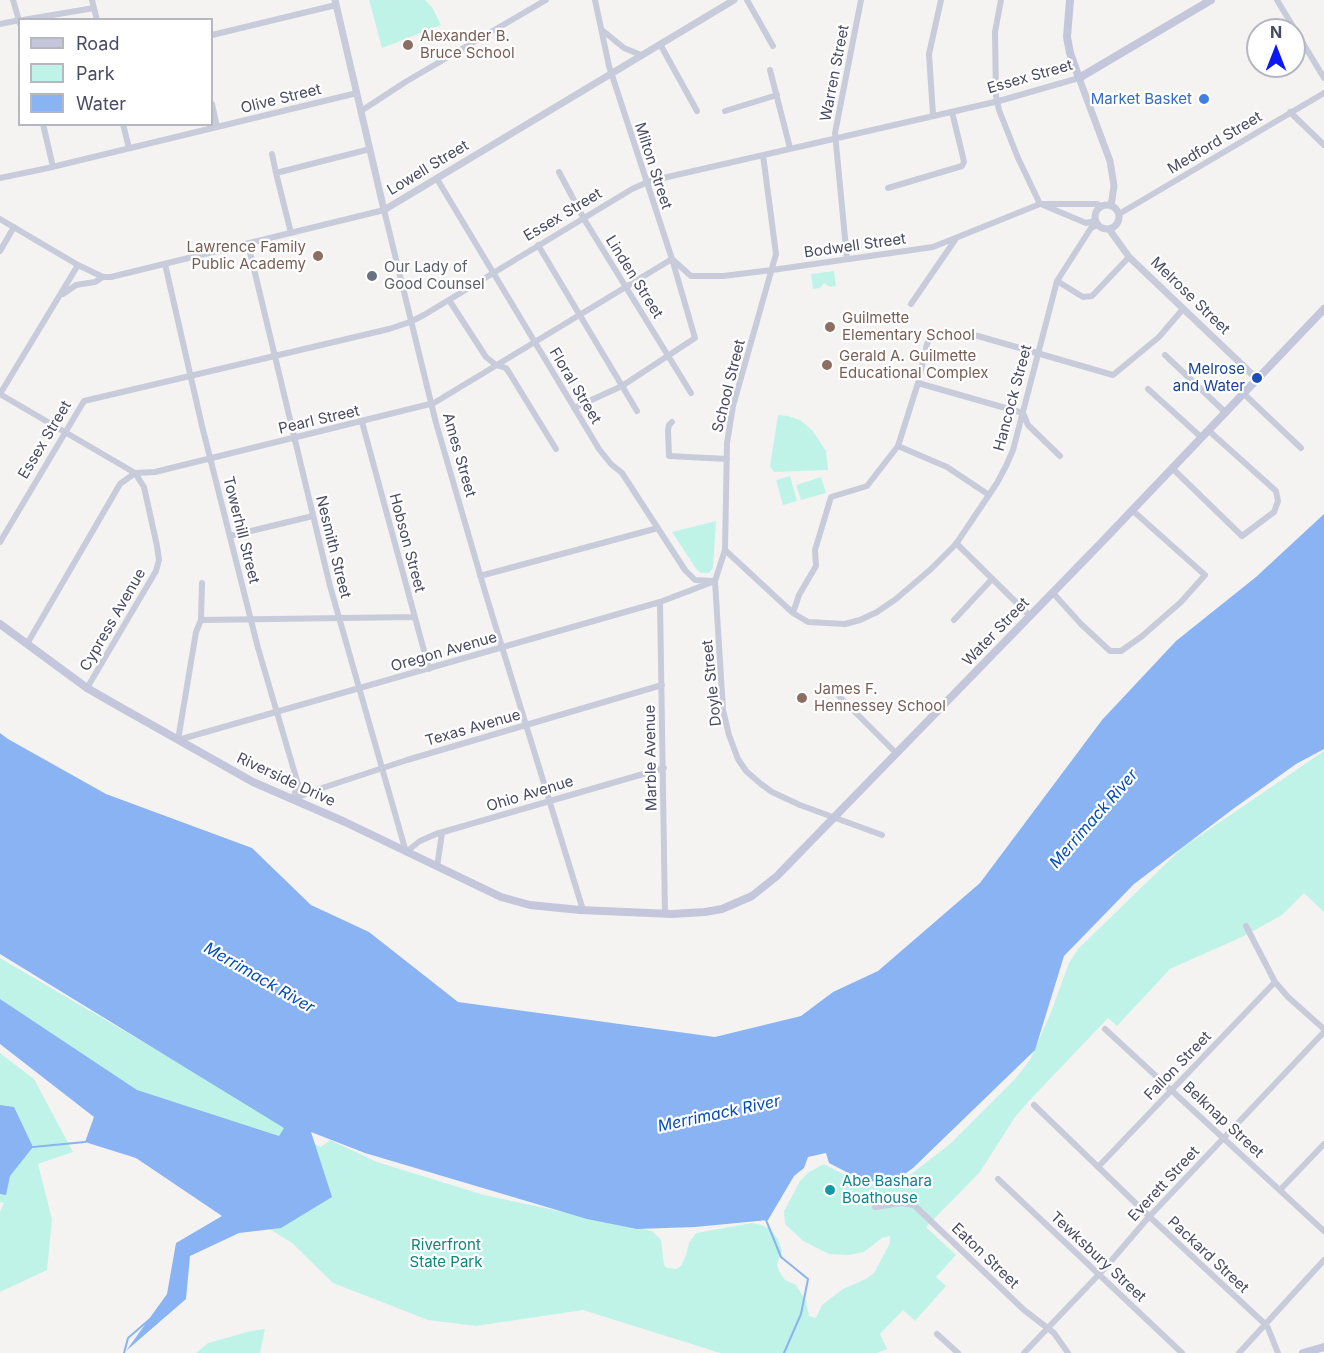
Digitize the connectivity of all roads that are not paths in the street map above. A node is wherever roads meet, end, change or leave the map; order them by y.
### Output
1 (13, 0) edge
2 (92, 0) edge
3 (546, 0) edge
4 (595, 0) edge
5 (734, 0) edge
6 (747, 0) edge
7 (861, 0) edge
8 (941, 0) edge
9 (1001, 0) edge
10 (1070, 0) edge
11 (1211, 0) edge
12 (1277, 0) edge
13 (336, 2) edge
14 (94, 8) junction
15 (19, 18) edge
16 (37, 18) edge
17 (96, 18) edge
18 (18, 21) edge
19 (0, 24) edge
20 (601, 30) junction
21 (213, 35) edge
22 (660, 44) junction
23 (773, 46) dead end
24 (641, 55) junction
25 (770, 70) dead end
26 (611, 73) junction
27 (1079, 78) junction
28 (1324, 78) edge
29 (357, 93) junction
30 (1324, 93) edge
31 (777, 95) junction
32 (997, 101) junction
33 (213, 109) edge
34 (361, 111) junction
35 (696, 111) dead end
36 (725, 111) dead end
37 (952, 112) junction
38 (1290, 112) junction
39 (933, 115) junction
40 (43, 126) edge
41 (124, 126) edge
42 (217, 127) junction
43 (836, 138) junction
44 (1324, 145) edge
45 (129, 148) junction
46 (789, 148) junction
47 (370, 149) junction
48 (272, 154) dead end
49 (763, 155) junction
50 (53, 167) junction
51 (559, 172) dead end
52 (276, 173) junction
53 (0, 178) edge
54 (437, 179) junction
55 (646, 183) junction
56 (888, 188) dead end
57 (1040, 204) junction
58 (1102, 206) junction
59 (1112, 206) junction
60 (384, 210) junction
61 (1119, 214) junction
62 (0, 219) edge
63 (584, 219) junction
64 (1096, 223) junction
65 (14, 227) junction
66 (1109, 230) junction
67 (291, 233) junction
68 (955, 239) junction
69 (248, 244) junction
70 (538, 245) junction
71 (0, 251) edge
72 (1129, 256) junction
73 (672, 259) junction
74 (847, 259) junction
75 (165, 264) junction
76 (78, 265) junction
77 (772, 270) junction
78 (493, 272) junction
79 (103, 277) junction
80 (1057, 280) junction
81 (626, 287) junction
82 (448, 300) junction
83 (57, 301) junction
84 (911, 303) dead end
85 (1183, 309) junction
86 (1324, 309) edge
87 (580, 315) junction
88 (410, 322) junction
89 (535, 342) junction
90 (1038, 354) junction
91 (1165, 354) dead end
92 (276, 356) junction
93 (669, 356) junction
94 (496, 365) junction
95 (191, 374) junction
96 (1257, 379) junction
97 (918, 383) junction
98 (622, 386) junction
99 (1148, 389) dead end
100 (691, 393) dead end
101 (1243, 393) junction
102 (0, 394) edge
103 (431, 404) junction
104 (574, 408) junction
105 (637, 411) dead end
106 (1225, 412) junction
107 (1023, 413) junction
108 (362, 422) junction
109 (672, 422) dead end
110 (1208, 430) junction
111 (65, 431) junction
112 (1201, 437) junction
113 (295, 438) junction
114 (898, 446) junction
115 (1301, 448) dead end
116 (556, 449) dead end
117 (1060, 456) dead end
118 (211, 458) junction
119 (727, 459) junction
120 (1172, 468) junction
121 (135, 473) junction
122 (989, 495) junction
123 (1132, 510) junction
124 (313, 516) junction
125 (658, 528) junction
126 (230, 536) junction
127 (0, 542) edge
128 (956, 543) junction
129 (725, 550) junction
130 (480, 576) junction
131 (992, 579) junction
132 (715, 581) junction
133 (202, 583) dead end
134 (1053, 593) junction
135 (660, 602) junction
136 (793, 613) junction
137 (1030, 616) junction
138 (414, 617) junction
139 (250, 618) junction
140 (339, 618) junction
141 (201, 620) junction
142 (954, 620) dead end
143 (0, 624) edge
144 (27, 644) junction
145 (502, 648) junction
146 (429, 669) junction
147 (662, 685) junction
148 (87, 687) junction
149 (358, 690) junction
150 (839, 696) dead end
151 (278, 713) junction
152 (526, 725) junction
153 (178, 740) junction
154 (896, 753) junction
155 (381, 768) junction
156 (664, 768) junction
157 (293, 799) junction
158 (548, 802) junction
159 (834, 818) junction
160 (442, 833) junction
161 (882, 835) dead end
162 (406, 852) junction
163 (437, 867) junction
164 (583, 910) junction
165 (665, 914) junction
166 (1246, 926) dead end
167 (1275, 982) junction
168 (1105, 1029) dead end
169 (1324, 1031) edge
170 (1173, 1089) junction
171 (1034, 1105) dead end
172 (1224, 1137) junction
173 (1324, 1144) edge
174 (1098, 1167) junction
175 (998, 1179) dead end
176 (1280, 1190) junction
177 (875, 1208) dead end
178 (1149, 1216) junction
179 (1324, 1231) edge
180 (1324, 1260) edge
181 (1099, 1274) junction
182 (1265, 1324) junction
183 (1048, 1328) junction
184 (937, 1334) dead end
185 (1324, 1347) edge
186 (958, 1353) edge
187 (1024, 1353) edge
188 (1068, 1353) edge
189 (1182, 1353) edge
190 (1239, 1353) edge
191 (1278, 1353) edge
192 (1304, 1353) edge

1 - 15 street
2 - 14 street
3 - 34 street
4 - 20 street, Milton Street
5 - 22 street, Lowell Street
6 - 23 street
7 - 43 street, Warren Street
8 - 39 street
9 - 32 street
10 - 27 main road
11 - 27 main road, Essex Street
12 - 28 street
13 - 21 street
13 - 29 street, Ames Street
14 - 16 street
14 - 17 street
18 - 19 street
20 - 24 street
20 - 26 street, Milton Street
22 - 24 street, Lowell Street
22 - 35 street
24 - 26 street, Lowell Street
25 - 31 street
26 - 54 street, Lowell Street
26 - 55 street, Milton Street
27 - 32 street, Essex Street
27 - 59 street
29 - 34 street, Ames Street
29 - 42 street, Olive Street
30 - 38 street, Medford Street
31 - 36 street
31 - 46 street
32 - 37 street, Essex Street
32 - 57 street
33 - 42 street
34 - 47 street, Ames Street
37 - 39 street, Essex Street
37 - 56 street
38 - 44 street
38 - 61 street, Medford Street
39 - 43 street, Essex Street
40 - 50 street
41 - 45 street
42 - 45 street, Olive Street
43 - 46 street, Essex Street
43 - 74 street, Warren Street
45 - 50 street, Olive Street
46 - 49 street, Essex Street
47 - 52 street
47 - 60 street, Ames Street
48 - 52 street
49 - 55 street, Essex Street
49 - 77 street, School Street
50 - 53 street, Olive Street
51 - 63 street, Linden Street
52 - 67 street
54 - 60 street, Lowell Street
54 - 78 street, Floral Street
55 - 63 street, Essex Street
55 - 73 street, Milton Street
57 - 58 street, Bodwell Street
57 - 64 street
57 - 68 street, Bodwell Street
58 - 59 street
58 - 64 street
59 - 61 street
60 - 67 street, Lowell Street
60 - 88 street, Ames Street
61 - 66 street
62 - 65 street
63 - 70 street, Essex Street
63 - 81 street, Linden Street
64 - 66 street
64 - 80 street, Hancock Street
65 - 71 street
65 - 76 street
66 - 72 street, Melrose Street
67 - 69 street, Lowell Street
68 - 74 street, Bodwell Street
68 - 84 street
69 - 75 street, Lowell Street
69 - 92 street, Nesmith Street
70 - 78 street, Essex Street
70 - 87 street
72 - 80 street
72 - 85 street, Melrose Street
73 - 77 street, Bodwell Street
73 - 81 street, Pearl Street
73 - 93 street, Milton Street
74 - 77 street, Bodwell Street
75 - 79 street, Lowell Street
75 - 95 street, Towerhill Street
76 - 79 street
76 - 83 street, Lowell Street
77 - 119 street, School Street
78 - 82 street, Essex Street
78 - 89 street, Floral Street
79 - 83 street, Lowell Street
80 - 90 street, Hancock Street
81 - 87 street, Pearl Street
81 - 93 street, Linden Street
82 - 88 street, Essex Street
82 - 94 street
83 - 102 street, Lowell Street
85 - 90 street
85 - 96 street, Melrose Street
86 - 96 main road, Water Street
87 - 89 street, Pearl Street
87 - 98 street
88 - 92 street, Essex Street
88 - 103 street, Ames Street
89 - 94 street, Pearl Street
89 - 104 street, Floral Street
90 - 97 street
90 - 107 street, Hancock Street
91 - 106 street
92 - 95 street, Essex Street
92 - 113 street, Nesmith Street
93 - 98 street
93 - 100 street, Linden Street
94 - 103 street, Pearl Street
94 - 116 street
95 - 111 street, Essex Street
95 - 118 street, Towerhill Street
96 - 101 main road, Water Street
97 - 107 street
97 - 114 street
98 - 104 street
98 - 105 street
99 - 112 street
101 - 106 main road, Water Street
101 - 115 street
102 - 111 street
103 - 108 street, Pearl Street
103 - 130 street, Ames Street
104 - 125 street, Floral Street
106 - 110 main road, Water Street
107 - 117 street
107 - 122 street, Hancock Street
108 - 113 street, Pearl Street
108 - 138 street, Hobson Street
109 - 119 street
110 - 112 main road, Water Street
110 - 120 street
111 - 121 street
111 - 127 street, Essex Street
112 - 120 main road, Water Street
113 - 118 street, Pearl Street
113 - 124 street, Nesmith Street
114 - 122 street
114 - 136 street
118 - 121 street, Pearl Street
118 - 126 street, Towerhill Street
119 - 129 street, School Street
120 - 123 main road, Water Street
121 - 144 street
121 - 148 street, Cypress Avenue
122 - 128 street, Hancock Street
123 - 134 main road, Water Street
123 - 134 street
124 - 126 street
124 - 140 street, Nesmith Street
125 - 130 street
125 - 132 street, Floral Street
126 - 139 street, Towerhill Street
128 - 131 street
128 - 136 street, Hancock Street
129 - 132 street, School Street
129 - 136 street, Hancock Street
130 - 145 street, Ames Street
131 - 137 street
131 - 142 street
132 - 135 street, Oregon Avenue
132 - 159 street, Doyle Street
133 - 141 street
134 - 137 main road, Water Street
135 - 145 street, Oregon Avenue
135 - 147 street, Marble Avenue
137 - 154 main road, Water Street
138 - 140 street
138 - 146 street, Hobson Street
139 - 140 street
139 - 141 street
139 - 151 street, Towerhill Street
140 - 149 street, Nesmith Street
141 - 153 street
143 - 144 main road, Riverside Drive
144 - 148 main road, Riverside Drive
145 - 146 street, Oregon Avenue
145 - 152 street, Ames Street
146 - 149 street, Oregon Avenue
147 - 152 street, Texas Avenue
147 - 156 street, Marble Avenue
148 - 153 main road, Riverside Drive
149 - 151 street, Oregon Avenue
149 - 155 street, Nesmith Street
150 - 154 street
151 - 153 street, Oregon Avenue
151 - 157 street, Towerhill Street
152 - 155 street, Texas Avenue
152 - 158 street, Ames Street
153 - 157 main road, Riverside Drive
154 - 159 main road, Water Street
155 - 157 street, Texas Avenue
155 - 162 street, Nesmith Street
156 - 158 street, Ohio Avenue
156 - 165 street, Marble Avenue
157 - 162 main road, Riverside Drive
158 - 160 street, Ohio Avenue
158 - 164 street, Ames Street
159 - 161 street, Doyle Street
159 - 165 main road, Water Street
160 - 162 street, Ohio Avenue
160 - 163 street
162 - 163 main road, Riverside Drive
163 - 164 main road, Riverside Drive
164 - 165 main road, Water Street
166 - 167 street
167 - 169 street
167 - 170 street, Fallon Street
168 - 170 street, Belknap Street
169 - 172 street, Everett Street
170 - 172 street, Belknap Street
170 - 174 street, Fallon Street
171 - 174 street, Packard Street
172 - 176 street, Belknap Street
172 - 178 street, Everett Street
173 - 176 street
174 - 178 street, Packard Street
175 - 181 street, Tewksbury Street
176 - 179 street, Belknap Street
177 - 183 street, Eaton Street
178 - 181 street, Everett Street
178 - 182 street, Packard Street
180 - 182 street
181 - 183 street, Everett Street
181 - 189 street, Tewksbury Street
182 - 190 street
182 - 191 street, Packard Street
183 - 187 street, Everett Street
183 - 188 street, Eaton Street
184 - 186 street
185 - 192 main road

